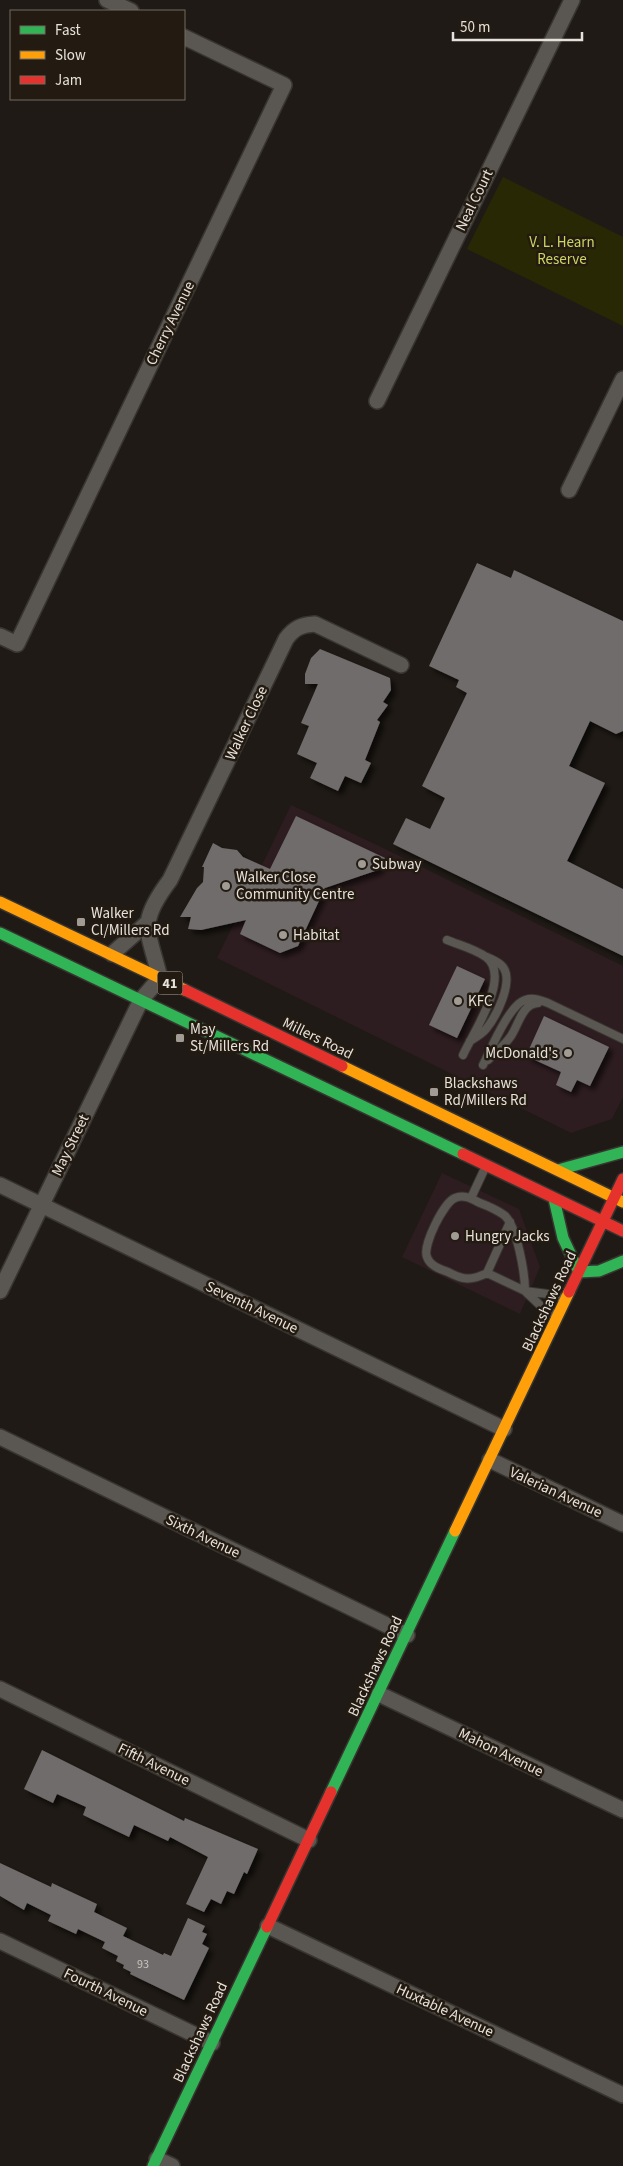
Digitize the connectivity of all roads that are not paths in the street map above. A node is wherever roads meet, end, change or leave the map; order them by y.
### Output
1 (107, 0) edge
2 (572, 0) edge
3 (129, 10) edge
4 (185, 37) edge
5 (623, 379) edge
6 (377, 401) dead end
7 (569, 490) dead end
8 (0, 636) edge
9 (401, 665) dead end
10 (0, 902) edge
11 (147, 923) junction
12 (0, 933) edge
13 (447, 940) dead end
14 (112, 954) junction
15 (487, 957) junction
16 (143, 969) junction
17 (160, 978) junction
18 (141, 1000) junction
19 (548, 1003) junction
20 (623, 1039) edge
21 (470, 1041) junction
22 (463, 1055) dead end
23 (623, 1152) edge
24 (485, 1166) junction
25 (558, 1170) junction
26 (623, 1180) edge
27 (0, 1185) edge
28 (471, 1198) junction
29 (554, 1199) junction
30 (618, 1200) edge
31 (41, 1205) junction
32 (510, 1222) junction
33 (603, 1222) junction
34 (623, 1231) edge
35 (623, 1261) edge
36 (579, 1272) junction
37 (487, 1273) junction
38 (0, 1291) edge
39 (525, 1291) junction
40 (565, 1300) junction
41 (558, 1316) junction
42 (504, 1429) junction
43 (0, 1437) edge
44 (490, 1460) junction
45 (623, 1524) edge
46 (407, 1634) junction
47 (0, 1689) edge
48 (379, 1694) junction
49 (623, 1810) edge
50 (309, 1840) junction
51 (268, 1926) junction
52 (0, 1941) edge
53 (212, 2043) junction
54 (623, 2095) edge
55 (155, 2162) edge
56 (172, 2166) edge

1 - 3 street
2 - 6 street, Neal Court
4 - 8 street, Cherry Avenue
5 - 7 street
9 - 11 street, Walker Close
10 - 14 main road, Millers Road / 41
11 - 14 street, Walker Close
11 - 17 street
12 - 18 main road, 41
13 - 15 lane
14 - 16 main road, Millers Road / 41
15 - 21 lane
15 - 21 lane
16 - 17 main road, Millers Road / 41
16 - 18 street, May Street
17 - 18 street, May Street
17 - 25 main road, Millers Road / 41
18 - 24 main road, 41
18 - 31 street, May Street
19 - 19 lane
19 - 20 lane
21 - 22 lane
23 - 25 main road
24 - 28 lane
24 - 29 main road, 41
25 - 30 main road, Millers Road / 41
26 - 30 main road, Blackshaws Road
27 - 31 street, Seventh Avenue
28 - 32 lane
28 - 37 lane
29 - 33 main road, 41
29 - 36 main road
30 - 33 main road, Blackshaws Road
31 - 38 street, May Street
31 - 42 street, Seventh Avenue
32 - 37 lane
32 - 39 lane
33 - 34 main road, 41
33 - 36 main road, Blackshaws Road
35 - 36 main road
36 - 40 main road, Blackshaws Road
37 - 39 lane
39 - 40 lane
39 - 41 lane
40 - 41 main road, Blackshaws Road
41 - 42 main road, Blackshaws Road
42 - 44 main road, Blackshaws Road
43 - 46 street, Sixth Avenue
44 - 45 street, Valerian Avenue
44 - 46 main road, Blackshaws Road
46 - 48 main road, Blackshaws Road
47 - 50 street, Fifth Avenue
48 - 49 street, Mahon Avenue
48 - 50 main road, Blackshaws Road
50 - 51 main road, Blackshaws Road
51 - 53 main road, Blackshaws Road
51 - 54 street, Huxtable Avenue
52 - 53 street, Fourth Avenue
53 - 55 main road, Blackshaws Road
55 - 56 street

